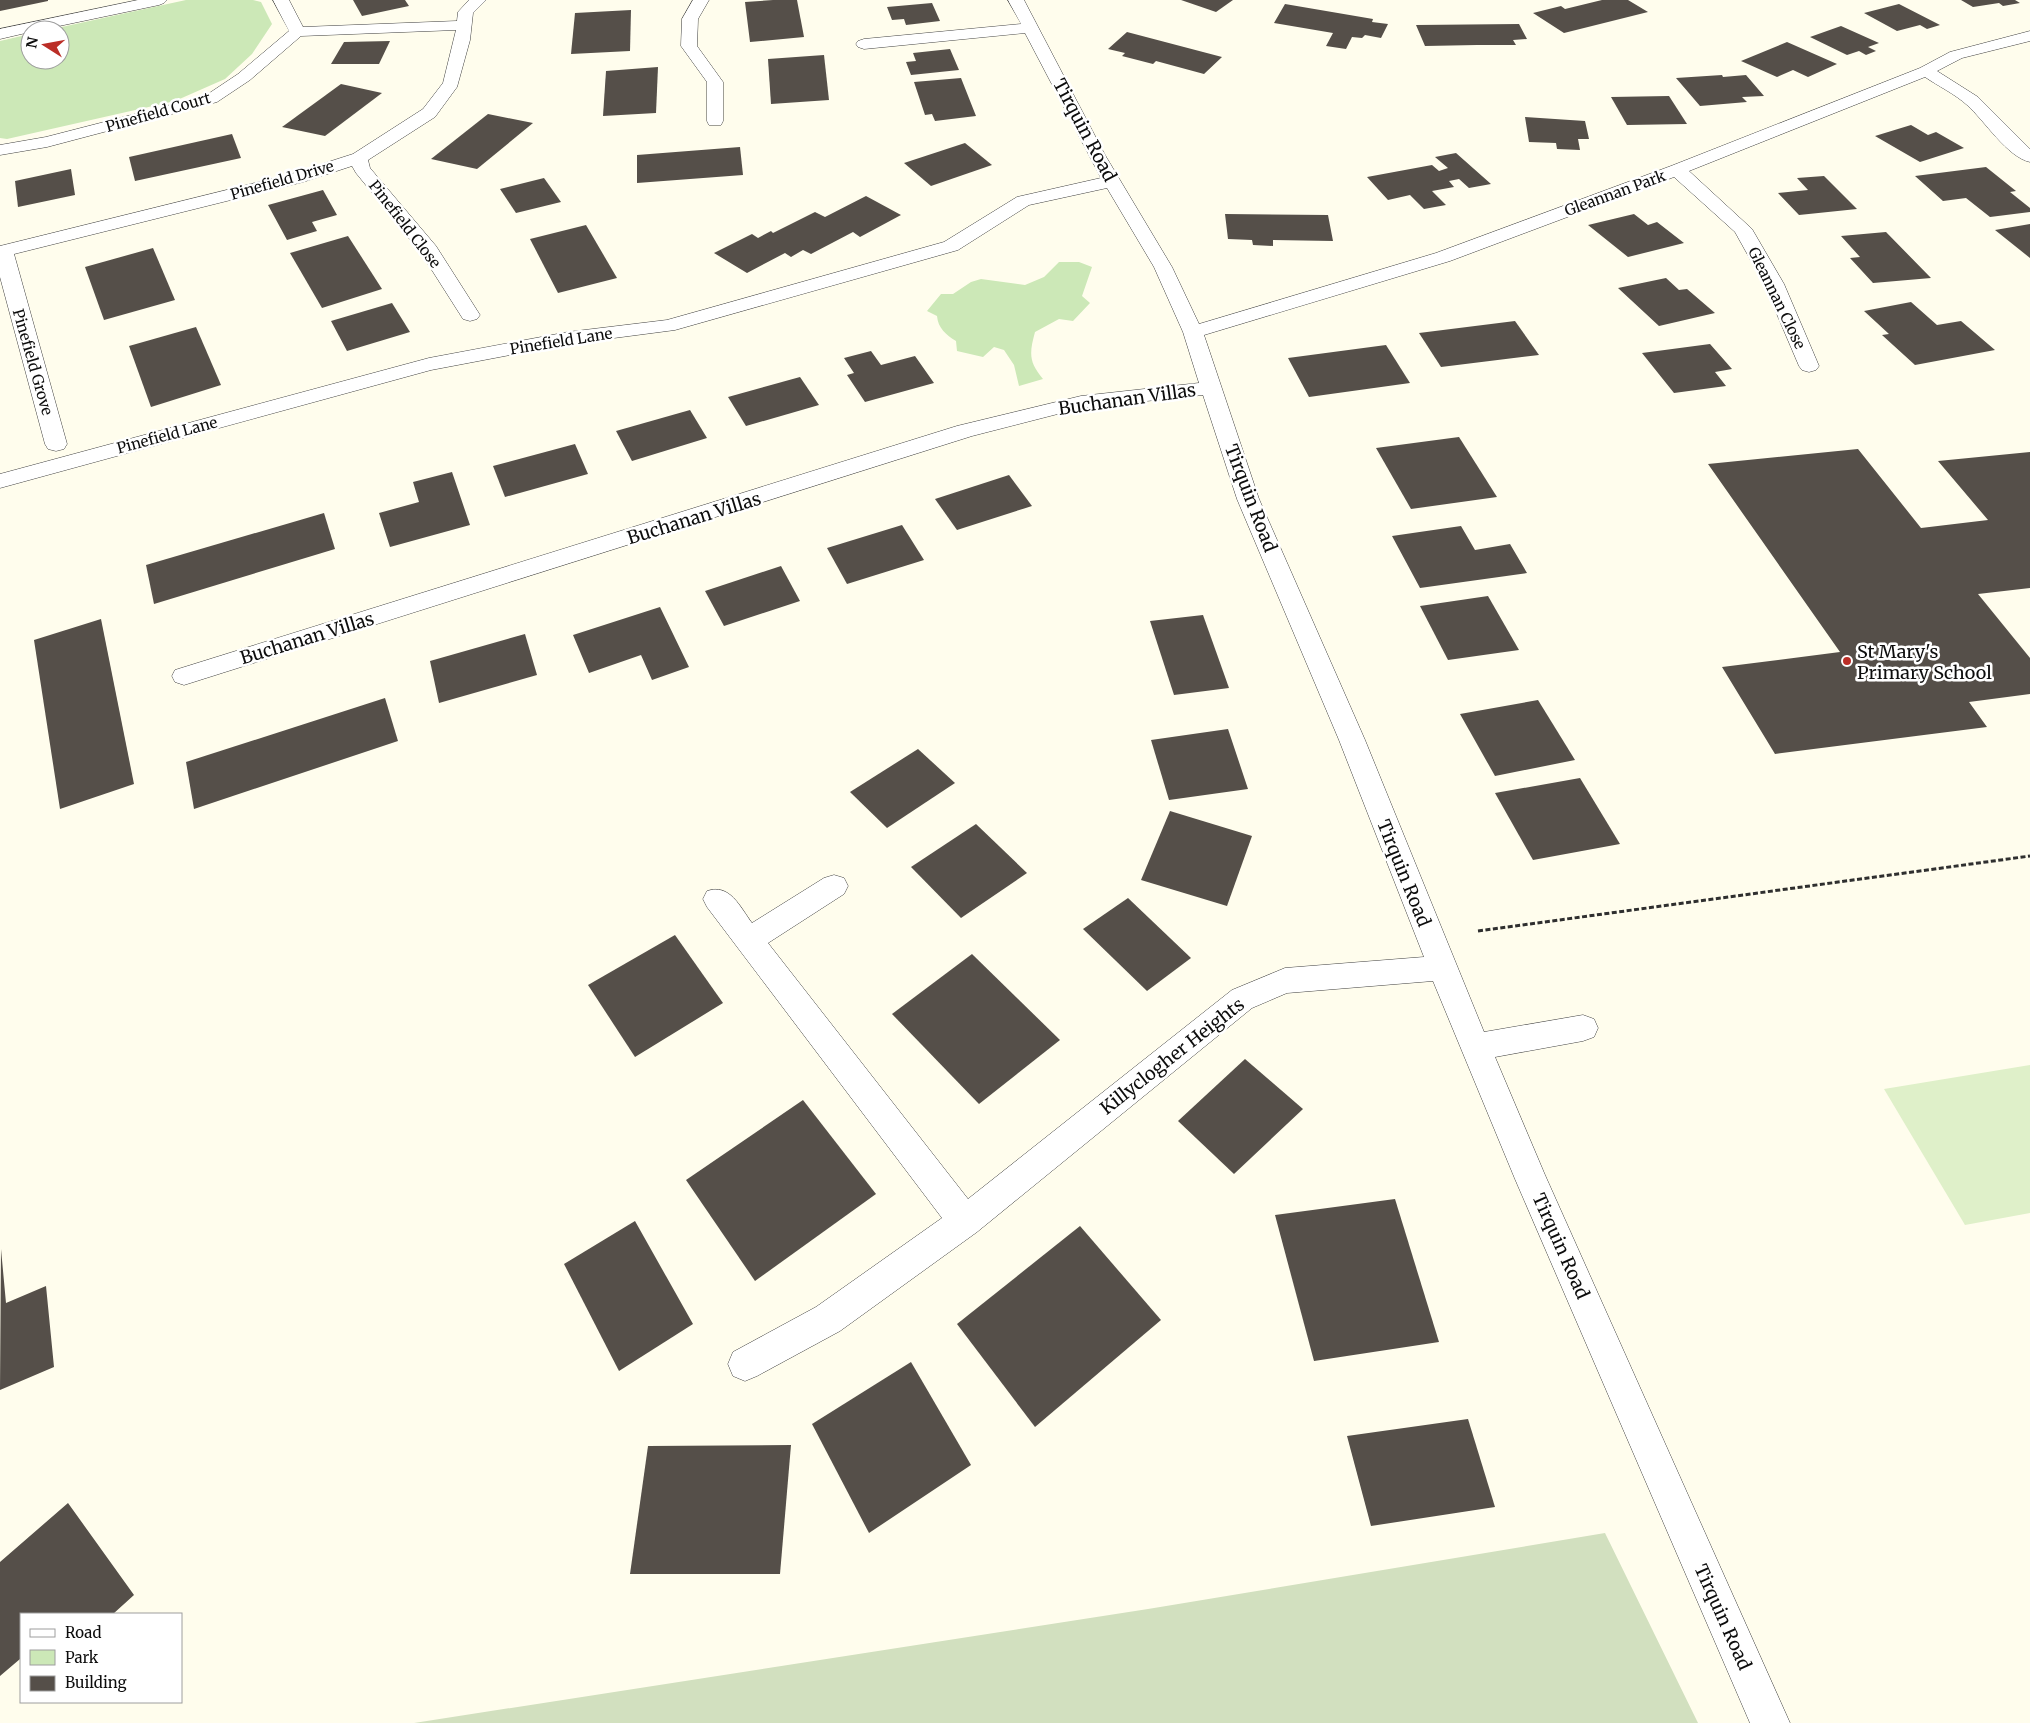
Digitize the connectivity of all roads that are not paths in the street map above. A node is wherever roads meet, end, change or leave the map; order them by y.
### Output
1 (159, 0) edge
2 (281, 0) edge
3 (478, 0) edge
4 (700, 0) edge
5 (1016, 0) edge
6 (464, 25) junction
7 (1031, 28) junction
8 (297, 32) junction
9 (0, 34) edge
10 (2030, 36) edge
11 (864, 44) dead end
12 (1926, 71) junction
13 (715, 121) dead end
14 (0, 150) edge
15 (2030, 157) edge
16 (359, 158) junction
17 (1677, 170) junction
18 (1112, 181) junction
19 (2, 251) edge
20 (470, 315) dead end
21 (1192, 332) junction
22 (1809, 366) dead end
23 (1210, 388) junction
24 (56, 444) dead end
25 (0, 481) edge
26 (184, 676) dead end
27 (834, 886) dead end
28 (717, 898) dead end
29 (750, 940) junction
30 (1443, 968) junction
31 (1583, 1028) dead end
32 (1476, 1047) junction
33 (964, 1221) junction
34 (744, 1364) dead end
35 (1770, 1723) edge

1 - 9 street
2 - 8 street
3 - 6 street, Pinefield Drive
4 - 13 street
5 - 7 street, Tirquin Road
6 - 8 street
6 - 16 street, Pinefield Drive
7 - 11 street
7 - 18 street, Tirquin Road
8 - 14 street, Pinefield Court
10 - 12 street, Gleannan Park
12 - 15 street
12 - 17 street, Gleannan Park
16 - 19 street, Pinefield Drive
16 - 20 street, Pinefield Close
17 - 21 street, Gleannan Park
17 - 22 street, Gleannan Close
18 - 21 street, Tirquin Road
18 - 25 street, Pinefield Lane
19 - 24 street, Pinefield Grove
21 - 23 street, Tirquin Road
23 - 26 street, Buchanan Villas
23 - 30 street, Tirquin Road
27 - 29 street
28 - 29 street
29 - 33 street
30 - 32 street, Tirquin Road
30 - 33 street, Killyclogher Heights
31 - 32 street
32 - 35 street, Tirquin Road
33 - 34 street, Killyclogher Heights

